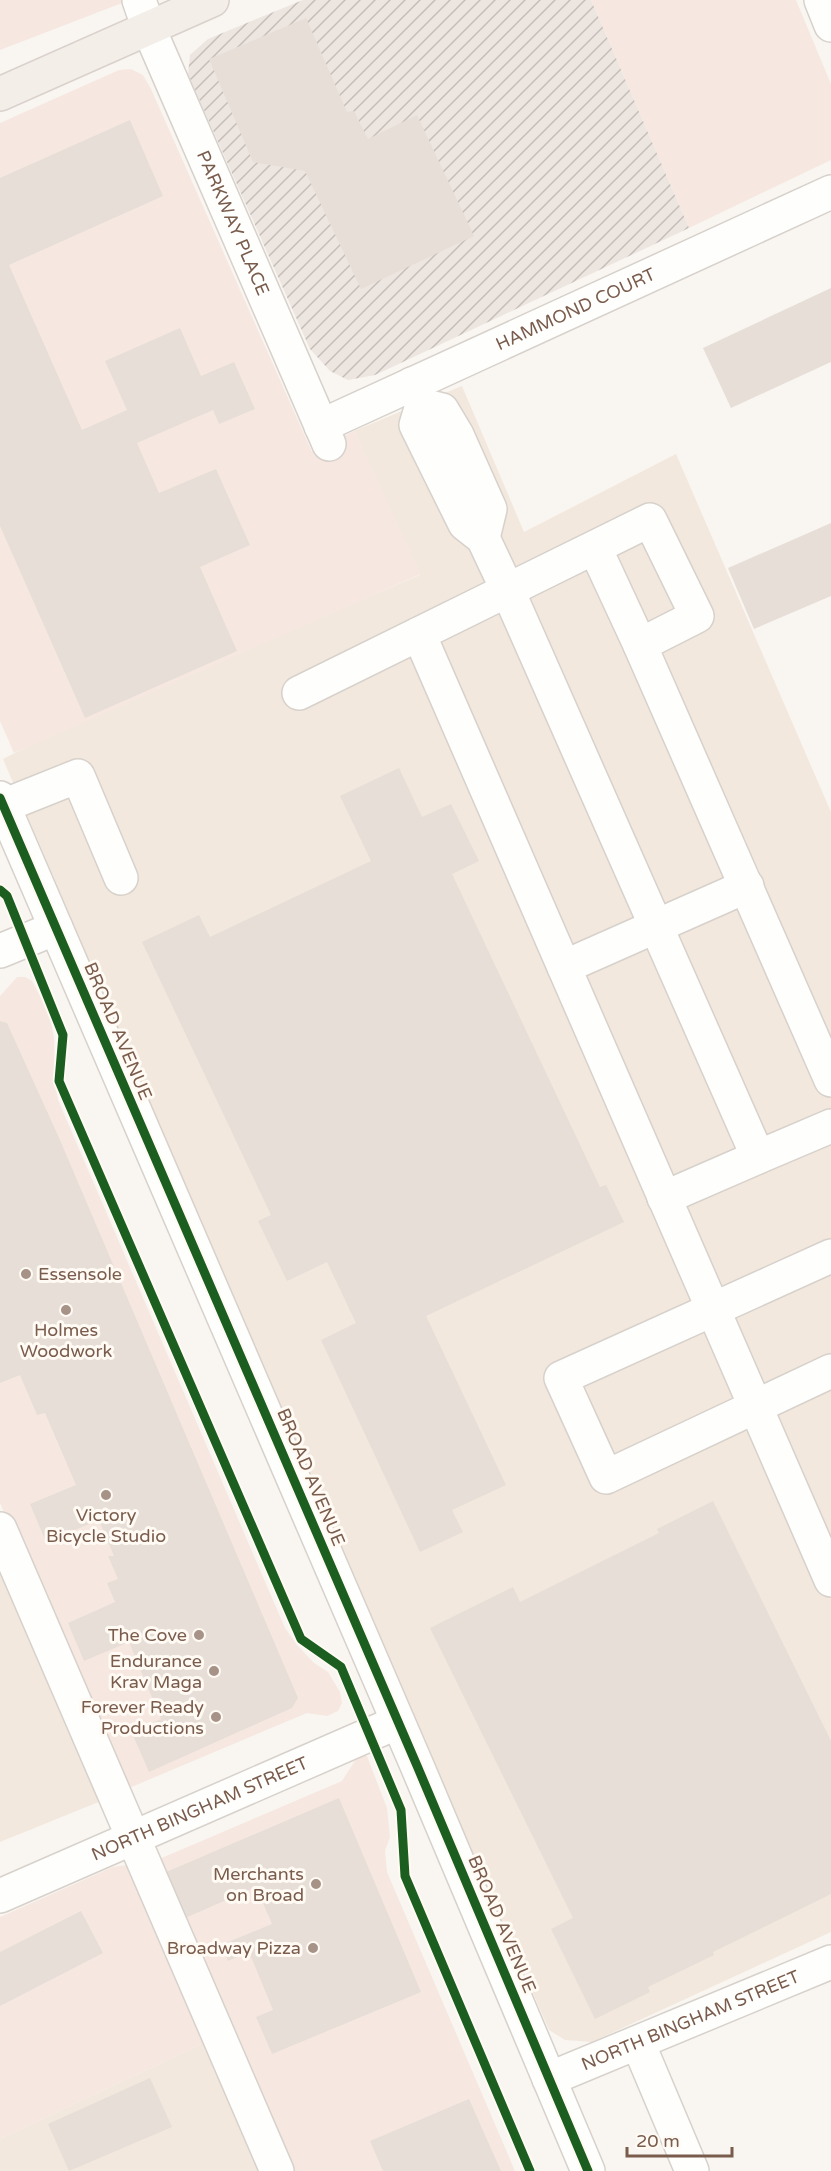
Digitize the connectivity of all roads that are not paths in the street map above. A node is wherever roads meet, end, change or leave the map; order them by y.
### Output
1 (212, 0) edge
2 (821, 0) edge
3 (144, 14) edge
4 (831, 25) edge
5 (0, 94) edge
6 (831, 192) edge
7 (417, 394) junction
8 (325, 435) joint
9 (457, 435) junction
10 (429, 451) junction
11 (483, 538) junction
12 (595, 548) junction
13 (508, 591) junction
14 (419, 634) junction
15 (640, 645) junction
16 (298, 693) dead end
17 (2, 802) edge
18 (122, 878) dead end
19 (747, 886) junction
20 (656, 927) junction
21 (56, 928) junction
22 (0, 951) edge
23 (564, 967) junction
24 (831, 1080) edge
25 (831, 1126) edge
26 (758, 1158) junction
27 (664, 1198) junction
28 (831, 1256) edge
29 (713, 1310) junction
30 (831, 1371) edge
31 (754, 1405) junction
32 (0, 1529) edge
33 (831, 1580) edge
34 (398, 1722) junction
35 (133, 1839) junction
36 (0, 1896) edge
37 (831, 1962) edge
38 (638, 2043) junction
39 (549, 2079) junction
40 (277, 2171) edge
41 (588, 2171) edge
42 (692, 2171) edge

1 - 3 main road
2 - 4 street
3 - 5 main road
3 - 8 street, PARKWAY PLACE
6 - 7 street, HAMMOND COURT
7 - 8 street, HAMMOND COURT
7 - 9 street
7 - 10 street
9 - 10 street
9 - 11 street
10 - 11 street
11 - 13 street
12 - 13 street
12 - 15 street
12 - 15 street
13 - 14 street
13 - 20 street
14 - 16 street
14 - 23 street
15 - 19 street
17 - 18 street
17 - 21 street, BROAD AVENUE
19 - 20 street
19 - 24 street
20 - 23 street
20 - 26 street
21 - 22 street
21 - 34 street, BROAD AVENUE
23 - 27 street
25 - 26 street
26 - 27 street
27 - 29 street
28 - 29 street
29 - 31 street
29 - 31 street
30 - 31 street
31 - 33 street
32 - 35 street
34 - 35 street, NORTH BINGHAM STREET
34 - 39 street, BROAD AVENUE
35 - 36 street, NORTH BINGHAM STREET
35 - 40 street
37 - 38 street, NORTH BINGHAM STREET
38 - 39 street, NORTH BINGHAM STREET
38 - 42 street
39 - 41 street, BROAD AVENUE

